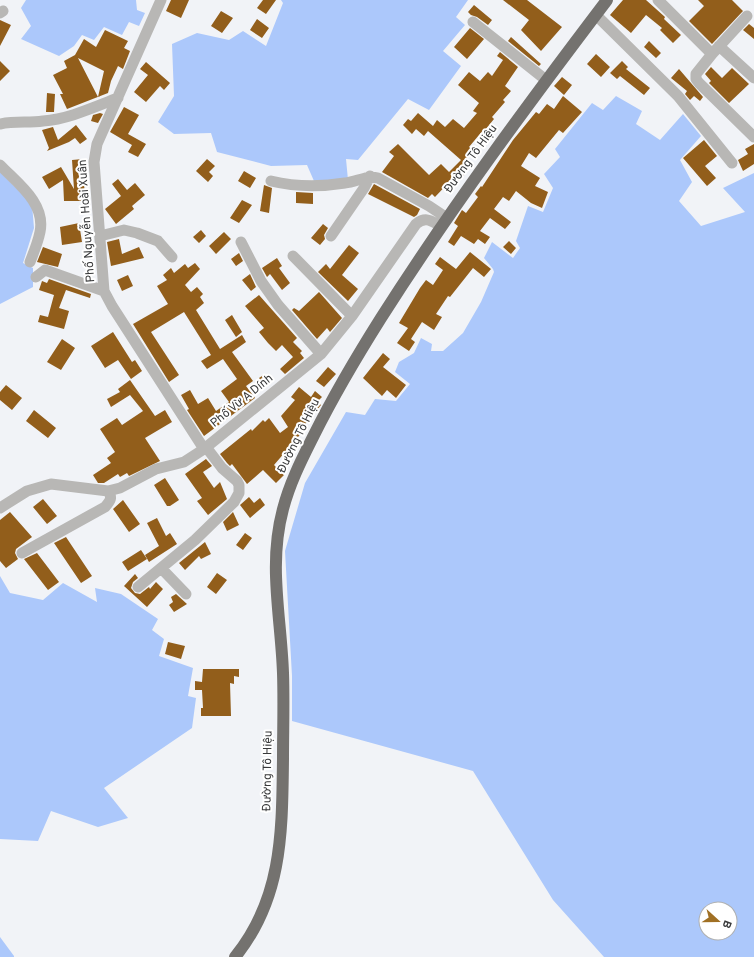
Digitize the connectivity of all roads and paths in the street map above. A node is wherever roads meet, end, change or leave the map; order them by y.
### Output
1 (161, 0) edge
2 (608, 0) edge
3 (658, 0) edge
4 (596, 15) junction
5 (747, 16) dead end
6 (473, 22) dead end
7 (716, 50) junction
8 (754, 78) edge
9 (546, 80) junction
10 (118, 98) junction
11 (0, 124) edge
12 (754, 137) edge
13 (732, 163) dead end
14 (0, 165) edge
15 (370, 176) junction
16 (271, 181) dead end
17 (444, 222) junction
18 (100, 236) junction
19 (330, 236) dead end
20 (241, 242) dead end
21 (293, 256) dead end
22 (172, 257) dead end
23 (30, 262) dead end
24 (36, 277) dead end
25 (104, 291) junction
26 (352, 316) junction
27 (321, 354) junction
28 (205, 448) junction
29 (108, 491) junction
30 (0, 508) edge
31 (22, 553) dead end
32 (161, 568) junction
33 (138, 587) dead end
34 (186, 594) dead end
35 (235, 957) edge

1 - 10 street, Phố Nguyễn Hoài Xuân
2 - 4 highway, Đường Tô Hiệu
3 - 7 street
4 - 9 highway, Đường Tô Hiệu
4 - 13 street
5 - 7 street
6 - 9 street
7 - 8 street
7 - 12 street
9 - 17 highway, Đường Tô Hiệu
10 - 11 street
10 - 18 street, Phố Nguyễn Hoài Xuân
14 - 23 street
15 - 16 street
15 - 17 street
15 - 19 street
17 - 26 street, Phố Vừ A Dính
17 - 35 highway, Đường Tô Hiệu
18 - 22 street
18 - 25 street, Phố Nguyễn Hoài Xuân
20 - 27 street
21 - 26 street
24 - 25 street
25 - 28 street, Phố Nguyễn Hoài Xuân
26 - 27 street, Phố Vừ A Dính
27 - 28 street, Phố Vừ A Dính
28 - 29 street, Phố Vừ A Dính
28 - 32 street, Phố Nguyễn Hoài Xuân
29 - 30 street, Phố Vừ A Dính
29 - 31 street
32 - 33 street
32 - 34 street

